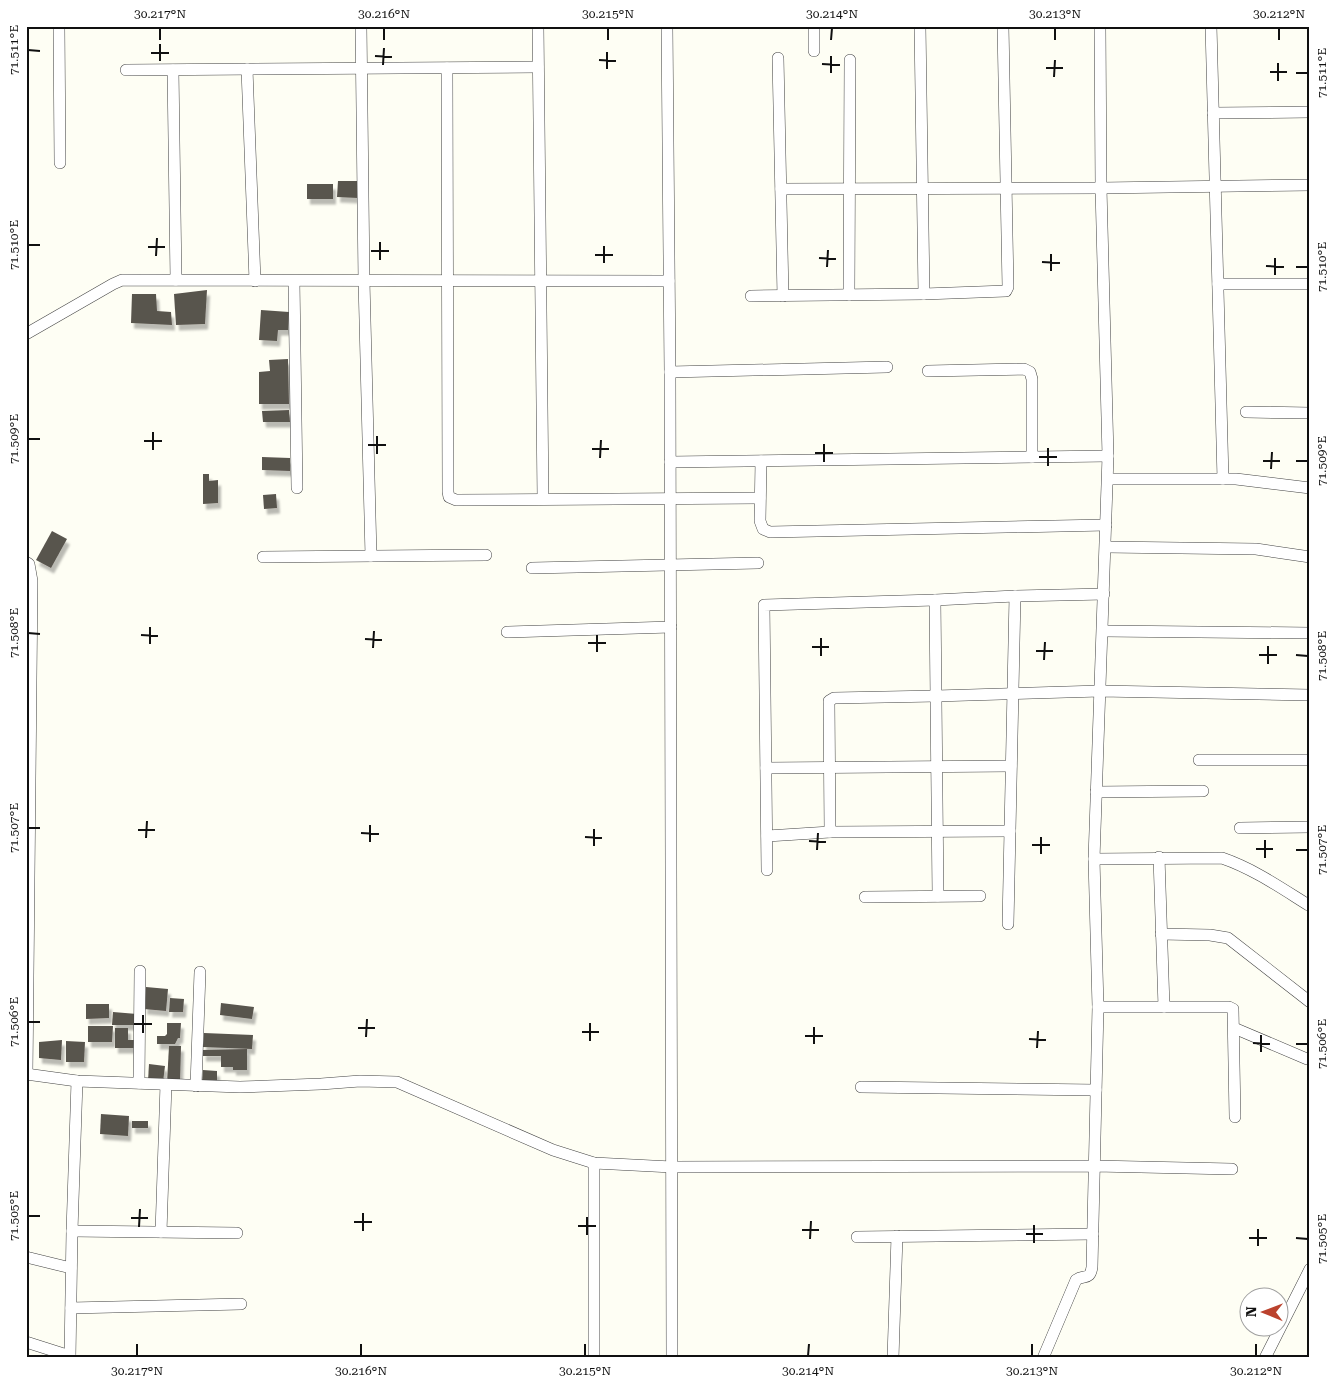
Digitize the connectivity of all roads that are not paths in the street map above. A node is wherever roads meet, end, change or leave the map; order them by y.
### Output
1 (59, 26) edge
2 (362, 26) edge
3 (538, 26) edge
4 (667, 26) edge
5 (814, 26) edge
6 (920, 26) edge
7 (1003, 26) edge
8 (1100, 26) edge
9 (1210, 26) edge
10 (814, 50) dead end
11 (778, 58) dead end
12 (850, 60) dead end
13 (538, 67) junction
14 (362, 68) junction
15 (447, 68) junction
16 (247, 69) junction
17 (126, 70) dead end
18 (173, 70) junction
19 (1310, 112) edge
20 (1213, 113) junction
21 (60, 163) dead end
22 (1310, 185) edge
23 (1215, 187) junction
24 (1006, 188) junction
25 (1101, 188) junction
26 (781, 189) junction
27 (849, 189) junction
28 (923, 189) junction
29 (176, 280) junction
30 (255, 280) junction
31 (294, 281) junction
32 (364, 281) junction
33 (448, 281) junction
34 (669, 281) junction
35 (540, 282) junction
36 (1218, 284) junction
37 (1310, 284) edge
38 (924, 294) junction
39 (849, 295) junction
40 (751, 296) dead end
41 (783, 296) junction
42 (26, 334) edge
43 (887, 367) dead end
44 (928, 371) dead end
45 (670, 372) junction
46 (1246, 412) dead end
47 (1310, 413) edge
48 (1108, 456) junction
49 (1032, 457) junction
50 (761, 460) junction
51 (670, 462) junction
52 (1223, 478) junction
53 (1108, 479) junction
54 (297, 488) dead end
55 (1310, 488) edge
56 (670, 498) junction
57 (760, 498) junction
58 (543, 499) junction
59 (1106, 526) junction
60 (1106, 547) junction
61 (486, 555) dead end
62 (371, 556) junction
63 (262, 557) dead end
64 (1310, 557) edge
65 (26, 562) edge
66 (758, 563) dead end
67 (670, 565) junction
68 (532, 568) dead end
69 (1104, 594) junction
70 (1014, 596) junction
71 (935, 600) junction
72 (670, 628) junction
73 (1102, 630) junction
74 (507, 632) dead end
75 (1310, 633) edge
76 (1100, 690) junction
77 (1013, 694) junction
78 (1310, 695) edge
79 (936, 696) junction
80 (1199, 760) dead end
81 (1310, 760) edge
82 (937, 766) junction
83 (1011, 766) junction
84 (830, 767) junction
85 (766, 768) junction
86 (1203, 791) dead end
87 (1096, 792) junction
88 (1310, 827) edge
89 (1240, 828) dead end
90 (1010, 831) junction
91 (830, 832) junction
92 (937, 832) junction
93 (767, 836) junction
94 (1159, 858) junction
95 (1094, 859) junction
96 (767, 870) dead end
97 (938, 896) junction
98 (980, 896) dead end
99 (865, 897) dead end
100 (1310, 906) edge
101 (1008, 924) dead end
102 (1161, 934) junction
103 (140, 971) dead end
104 (200, 972) dead end
105 (1310, 1002) edge
106 (1098, 1007) junction
107 (1164, 1007) junction
108 (1234, 1028) junction
109 (1307, 1059) dead end
110 (27, 1074) edge
111 (77, 1081) junction
112 (139, 1083) junction
113 (166, 1084) junction
114 (196, 1086) junction
115 (861, 1087) dead end
116 (1096, 1090) junction
117 (1234, 1117) dead end
118 (594, 1163) junction
119 (1095, 1166) junction
120 (672, 1167) junction
121 (1232, 1169) dead end
122 (72, 1231) junction
123 (161, 1232) junction
124 (237, 1233) dead end
125 (1093, 1234) junction
126 (897, 1236) junction
127 (856, 1237) dead end
128 (26, 1256) edge
129 (71, 1268) junction
130 (1310, 1269) edge
131 (241, 1304) dead end
132 (71, 1308) junction
133 (26, 1342) edge
134 (70, 1357) edge
135 (594, 1358) edge
136 (672, 1358) edge
137 (893, 1358) edge
138 (1043, 1358) edge
139 (1265, 1358) edge

1 - 21 street
2 - 14 street
3 - 13 street
4 - 34 street
5 - 10 street
6 - 28 street
7 - 24 street
8 - 25 street
9 - 20 street
11 - 26 street
12 - 27 street
13 - 15 street
13 - 35 street
14 - 15 street
14 - 16 street
14 - 32 street
15 - 33 street
16 - 18 street
16 - 30 street
17 - 18 street
18 - 29 street
19 - 20 street
20 - 23 street
22 - 23 street
23 - 25 street
23 - 36 street
24 - 25 street
24 - 28 street
24 - 38 street
25 - 48 street
26 - 27 street
26 - 41 street
27 - 28 street
27 - 39 street
28 - 38 street
29 - 30 street
29 - 42 street
30 - 31 street
31 - 32 street
31 - 54 street
32 - 33 street
32 - 62 street
33 - 35 street
33 - 58 street
34 - 35 street
34 - 45 street
35 - 58 street
36 - 37 street
36 - 52 street
38 - 39 street
39 - 41 street
40 - 41 street
43 - 45 street
44 - 49 street
45 - 51 street
46 - 47 street
48 - 49 street
48 - 53 street
49 - 50 street
50 - 51 street
50 - 57 street
51 - 56 street
52 - 53 street
52 - 55 street
53 - 59 street
56 - 57 street
56 - 58 street
56 - 67 street
57 - 59 street
59 - 60 street
60 - 64 street
60 - 69 street
61 - 62 street
62 - 63 street
65 - 110 street
66 - 67 street
67 - 68 street
67 - 72 street
69 - 70 street
69 - 73 street
70 - 71 street
70 - 77 street
71 - 79 street
71 - 85 street
72 - 74 street
72 - 120 street
73 - 75 street
73 - 76 street
76 - 77 street
76 - 78 street
76 - 87 street
77 - 79 street
77 - 83 street
79 - 82 street
79 - 84 street
80 - 81 street
82 - 83 street
82 - 84 street
82 - 92 street
83 - 90 street
84 - 85 street
84 - 91 street
85 - 93 street
86 - 87 street
87 - 95 street
88 - 89 street
90 - 92 street
90 - 101 street
91 - 92 street
91 - 93 street
92 - 97 street
93 - 96 street
94 - 95 street
94 - 100 street
94 - 102 street
95 - 106 street
97 - 98 street
97 - 99 street
102 - 105 street
102 - 107 street
103 - 112 street
104 - 114 street
106 - 107 street
106 - 116 street
107 - 108 street
108 - 109 street
108 - 117 street
110 - 111 street
111 - 112 street
111 - 122 street
112 - 113 street
113 - 114 street
113 - 123 street
114 - 118 street
115 - 116 street
116 - 119 street
118 - 120 street
118 - 135 street
119 - 120 street
119 - 121 street
119 - 125 street
120 - 136 street
122 - 123 street
122 - 129 street
123 - 124 street
125 - 126 street
125 - 138 street
126 - 127 street
126 - 137 street
128 - 129 street
129 - 132 street
130 - 139 street
131 - 132 street
132 - 134 street
133 - 134 street

